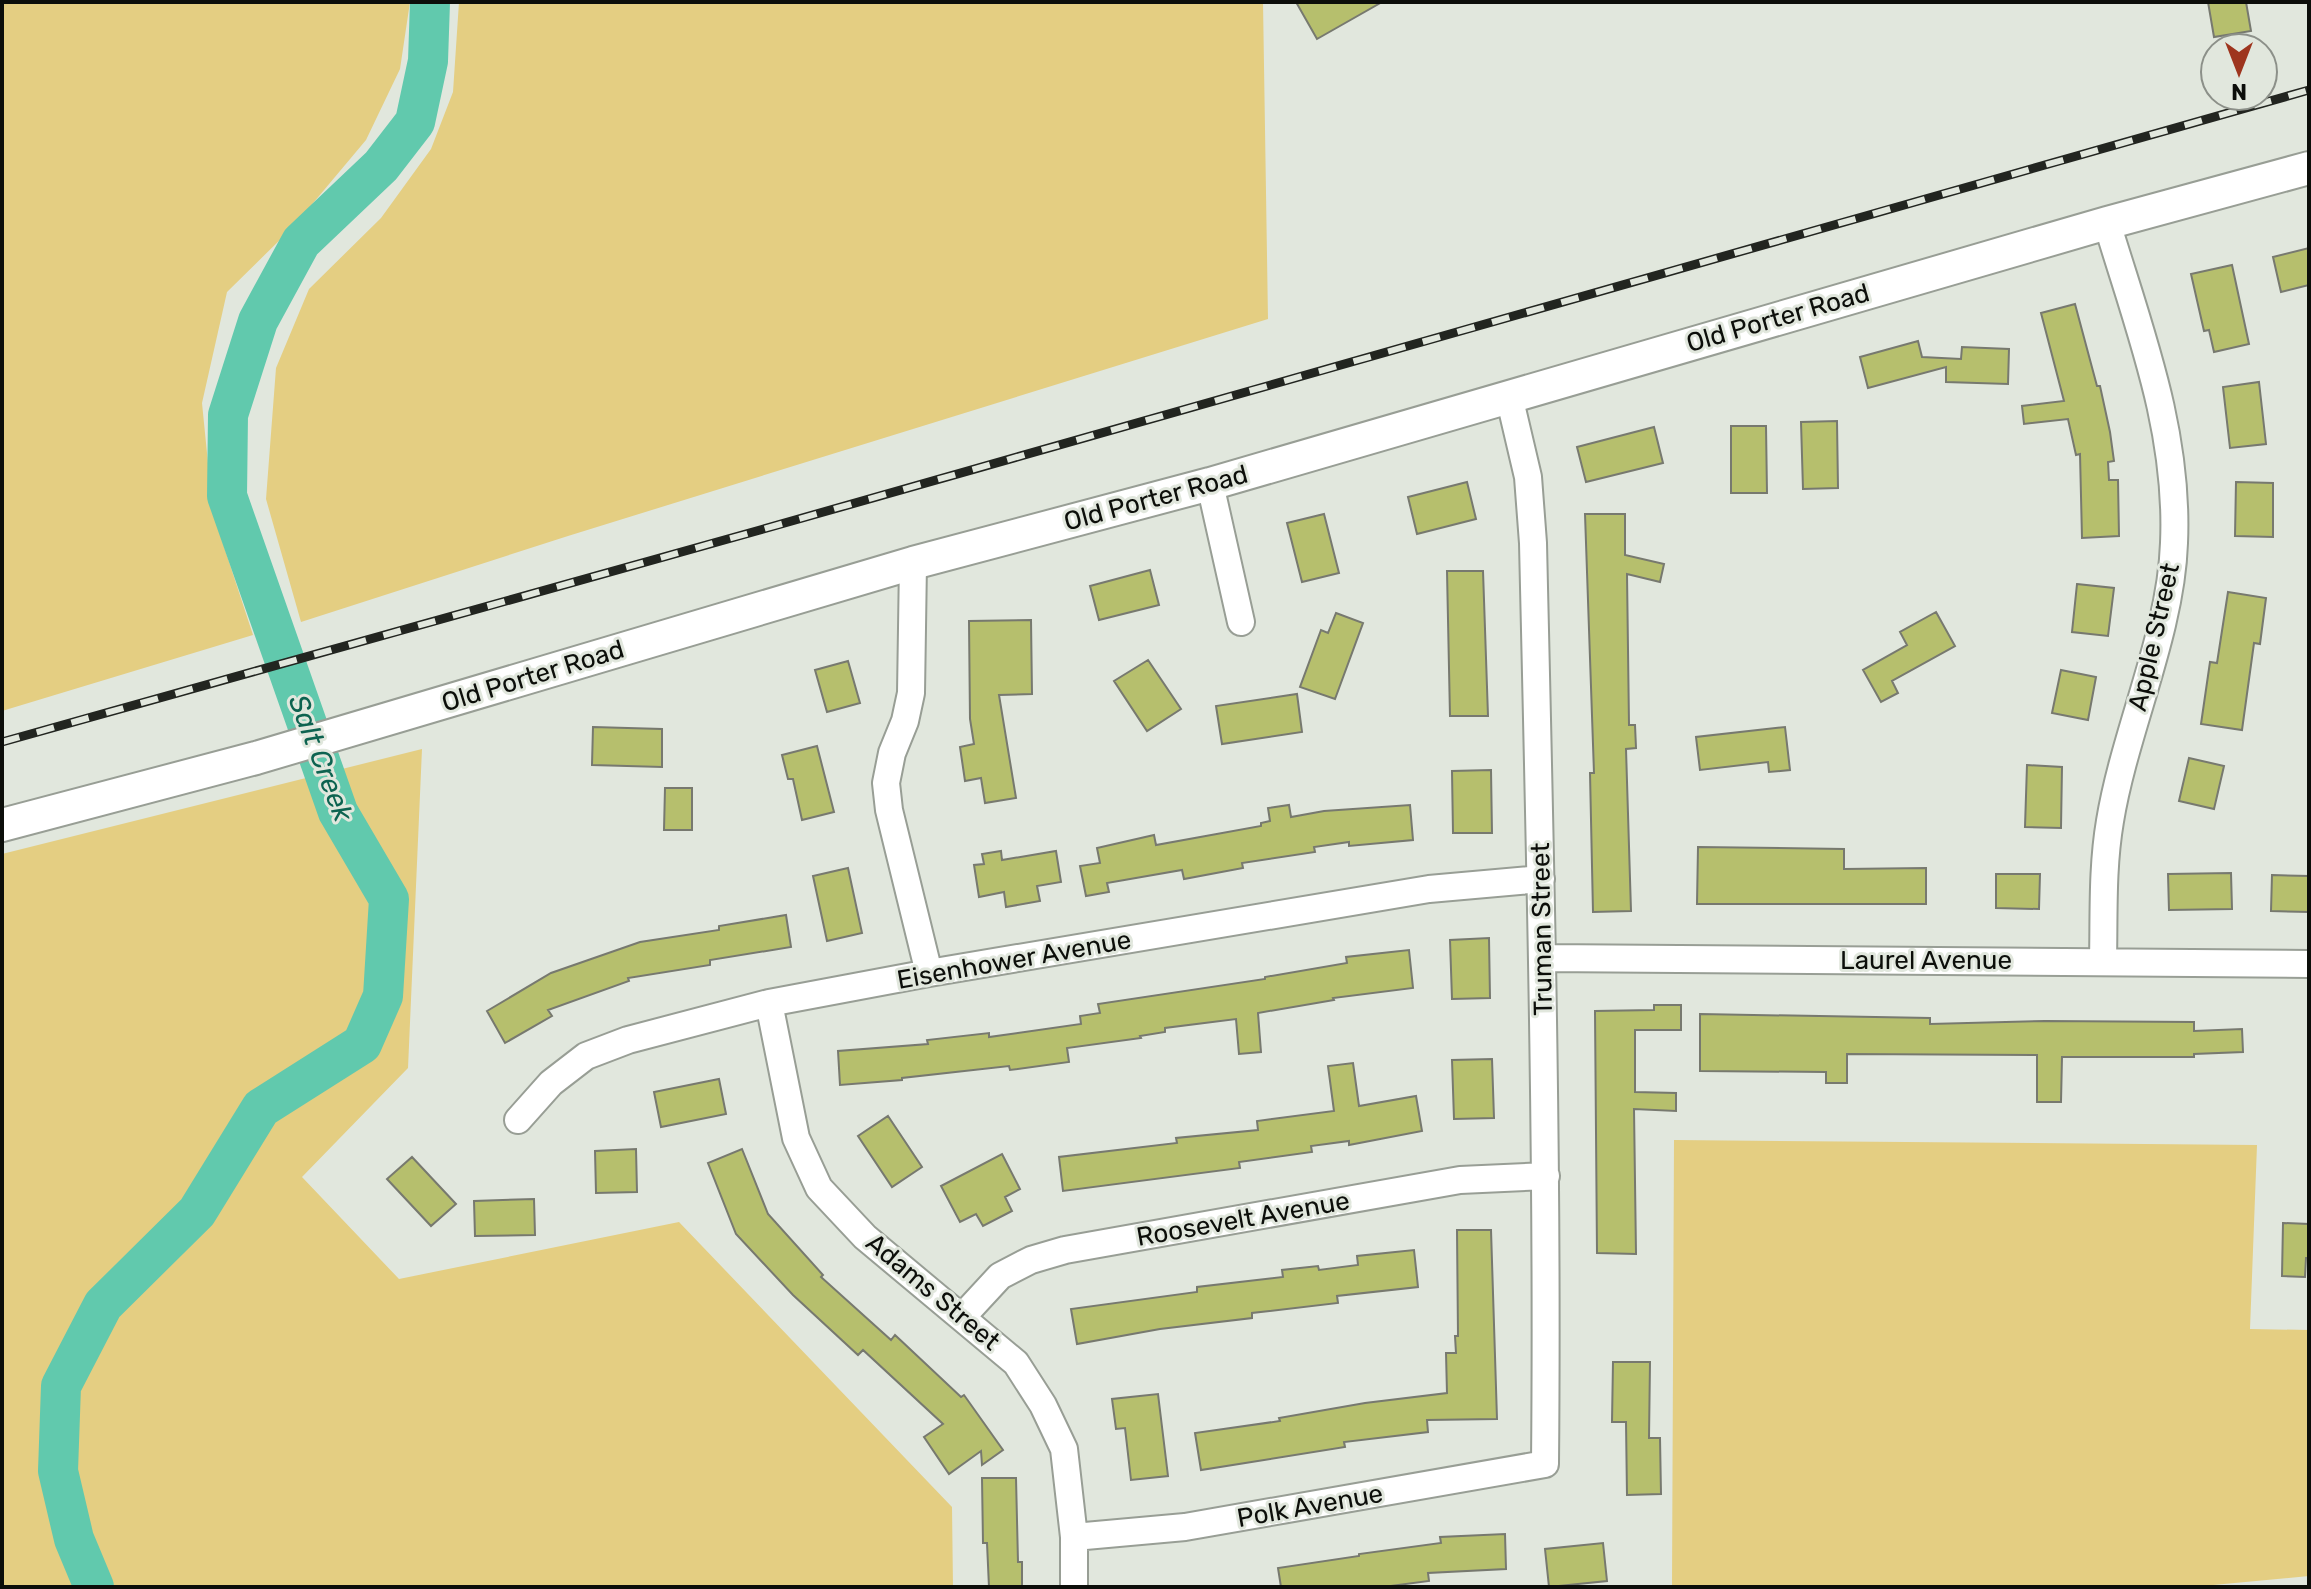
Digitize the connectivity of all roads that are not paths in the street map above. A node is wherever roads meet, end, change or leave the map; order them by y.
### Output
1 (2309, 168) edge
2 (2107, 223) junction
3 (1509, 396) junction
4 (1210, 484) junction
5 (913, 563) junction
6 (1241, 622) dead end
7 (2, 825) edge
8 (1541, 879) junction
9 (1544, 958) junction
10 (2103, 961) junction
11 (2309, 964) edge
12 (929, 973) junction
13 (769, 1003) junction
14 (518, 1120) dead end
15 (1546, 1176) junction
16 (963, 1316) junction
17 (1545, 1464) joint
18 (1074, 1537) junction
19 (1074, 1587) edge

1 - 2 street, Old Porter Road
2 - 3 street, Old Porter Road
2 - 10 street, Apple Street
3 - 4 street, Old Porter Road
3 - 8 street, Truman Street
4 - 5 street, Old Porter Road
4 - 6 street
5 - 7 street, Old Porter Road
5 - 12 street
8 - 9 street, Truman Street
8 - 12 street, Eisenhower Avenue
9 - 10 street, Laurel Avenue
9 - 15 street, Truman Street
10 - 11 street, Laurel Avenue
12 - 13 street, Eisenhower Avenue
13 - 14 street, Eisenhower Avenue
13 - 16 street, Adams Street
15 - 16 street, Roosevelt Avenue
15 - 17 street, Truman Street
16 - 18 street, Adams Street
17 - 18 street, Polk Avenue
18 - 19 street, Adams Street

